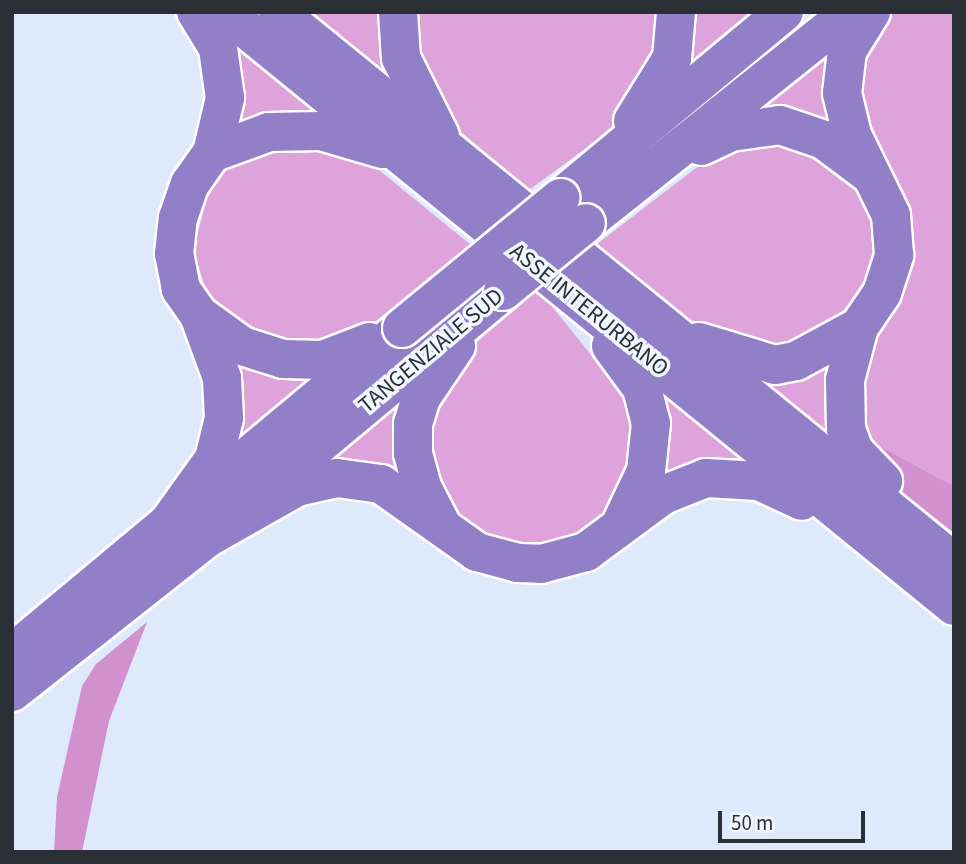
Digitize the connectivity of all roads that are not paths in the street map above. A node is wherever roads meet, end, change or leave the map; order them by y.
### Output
1 (196, 12) edge
2 (225, 12) edge
3 (278, 12) edge
4 (398, 12) edge
5 (676, 12) edge
6 (784, 12) edge
7 (850, 12) edge
8 (871, 12) edge
9 (445, 147) junction
10 (212, 153) junction
11 (399, 154) junction
12 (874, 178) junction
13 (573, 211) junction
14 (554, 283) junction
15 (503, 291) junction
16 (199, 315) junction
17 (859, 327) junction
18 (402, 328) junction
19 (680, 338) junction
20 (888, 507) junction
21 (848, 520) junction
22 (168, 523) junction
23 (441, 524) junction
24 (617, 532) junction
25 (207, 538) junction
26 (954, 562) edge
27 (954, 606) edge
28 (12, 653) edge
29 (12, 692) edge

1 - 10 highway
2 - 11 highway, ASSE INTERURBANO
3 - 9 highway, ASSE INTERURBANO
4 - 9 highway
5 - 13 highway
6 - 13 highway, TANGENZIALE SUD
7 - 13 highway, TANGENZIALE SUD
8 - 12 highway
9 - 19 highway, ASSE INTERURBANO
10 - 11 highway
10 - 16 highway
11 - 14 highway, ASSE INTERURBANO
12 - 13 highway
12 - 17 highway
13 - 15 highway, TANGENZIALE SUD, bridge
13 - 18 highway, TANGENZIALE SUD, bridge
14 - 21 highway, ASSE INTERURBANO
14 - 24 highway
15 - 23 highway
15 - 25 highway, TANGENZIALE SUD
16 - 18 highway
16 - 22 highway
17 - 19 highway
17 - 20 highway
18 - 22 highway, TANGENZIALE SUD
19 - 20 highway, ASSE INTERURBANO
20 - 26 highway, ASSE INTERURBANO
21 - 24 highway
21 - 27 highway, ASSE INTERURBANO
22 - 28 highway, TANGENZIALE SUD
23 - 24 highway
23 - 25 highway
25 - 29 highway, TANGENZIALE SUD

